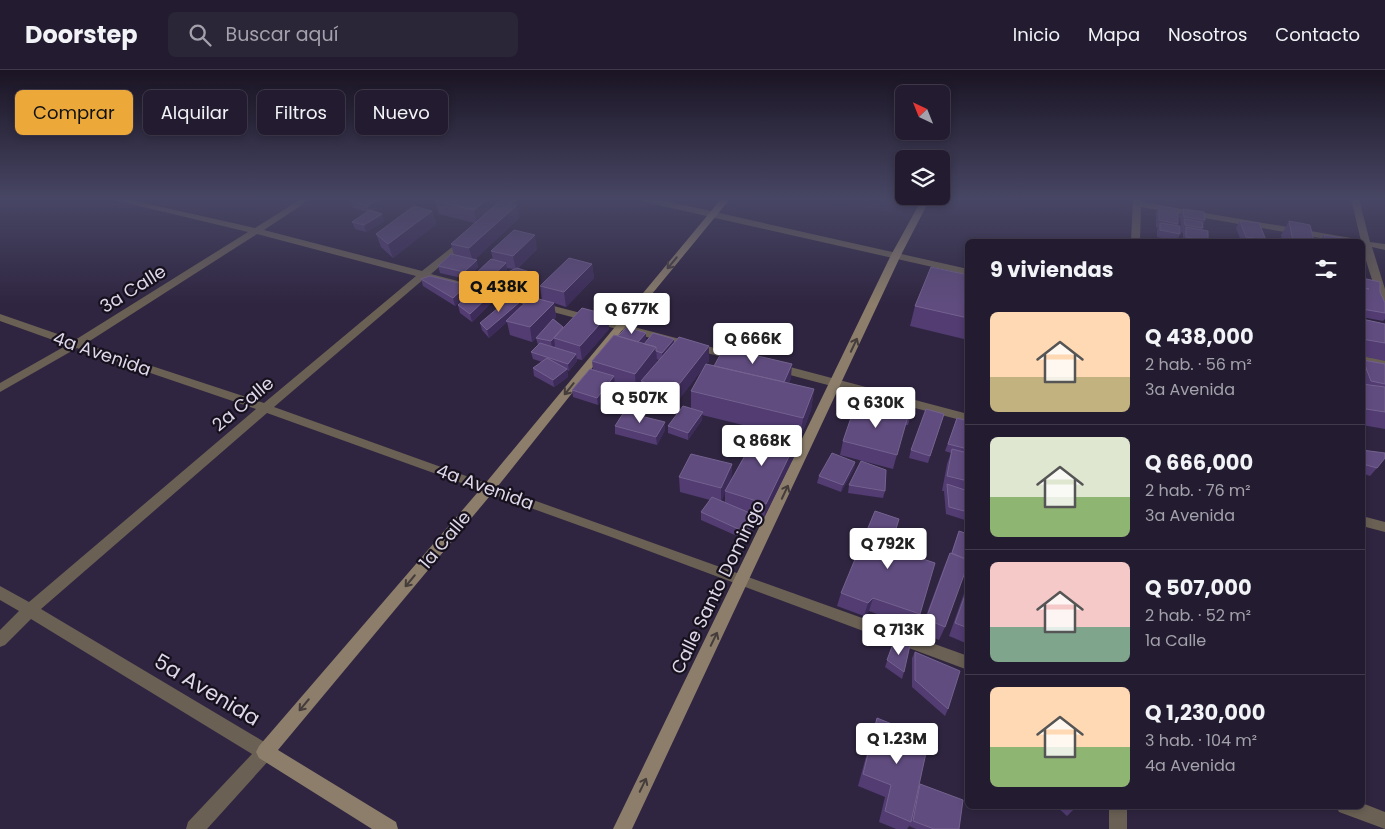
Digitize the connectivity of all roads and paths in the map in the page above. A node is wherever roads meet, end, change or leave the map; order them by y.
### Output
1 (251, 234) edge
2 (269, 234) edge
3 (472, 234) edge
4 (697, 234) edge
5 (802, 234) edge
6 (907, 234) edge
7 (1315, 234) edge
8 (1340, 239) edge
9 (1365, 244) edge
10 (1365, 247) edge
11 (1385, 247) edge
12 (896, 255) junction
13 (965, 271) edge
14 (423, 275) junction
15 (1385, 305) edge
16 (0, 317) edge
17 (620, 326) junction
18 (74, 345) junction
19 (1365, 361) edge
20 (1385, 364) edge
21 (836, 383) junction
22 (0, 388) edge
23 (265, 408) junction
24 (965, 417) edge
25 (489, 488) junction
26 (1365, 522) edge
27 (1385, 527) edge
28 (743, 579) junction
29 (0, 592) edge
30 (31, 609) junction
31 (0, 640) edge
32 (965, 662) edge
33 (265, 752) junction
34 (1118, 809) edge
35 (1353, 809) edge
36 (1385, 821) edge
37 (194, 829) edge
38 (389, 829) edge
39 (622, 829) edge
40 (1118, 829) edge

1 - 18 street, 3a Calle
2 - 14 street
3 - 14 street, 2a Calle
4 -> 17 main road, 1a Calle
5 - 12 street
6 - 12 main road, Calle Santo Domingo
7 - 8 street
9 - 11 street
10 - 15 street
12 - 13 street
21 -> 12 main road, Calle Santo Domingo
14 - 17 street
14 - 23 street, 2a Calle
16 - 18 street, 4a Avenida
17 - 21 street
17 -> 25 main road, 1a Calle
18 - 22 street, 3a Calle
18 - 23 street, 4a Avenida
19 - 20 street
21 - 24 street
28 -> 21 main road, Calle Santo Domingo
23 - 25 street, 4a Avenida
23 - 30 street, 2a Calle
25 - 28 street, 4a Avenida
25 -> 33 main road, 1a Calle
26 - 27 street
28 - 32 street, 4a Avenida
39 -> 28 main road, Calle Santo Domingo
29 - 30 street, 5a Avenida
30 - 31 street, 2a Calle
30 - 33 street, 5a Avenida
33 - 37 street, 1a Calle
33 - 38 main road, 5a Avenida
34 - 40 street
35 - 36 street

